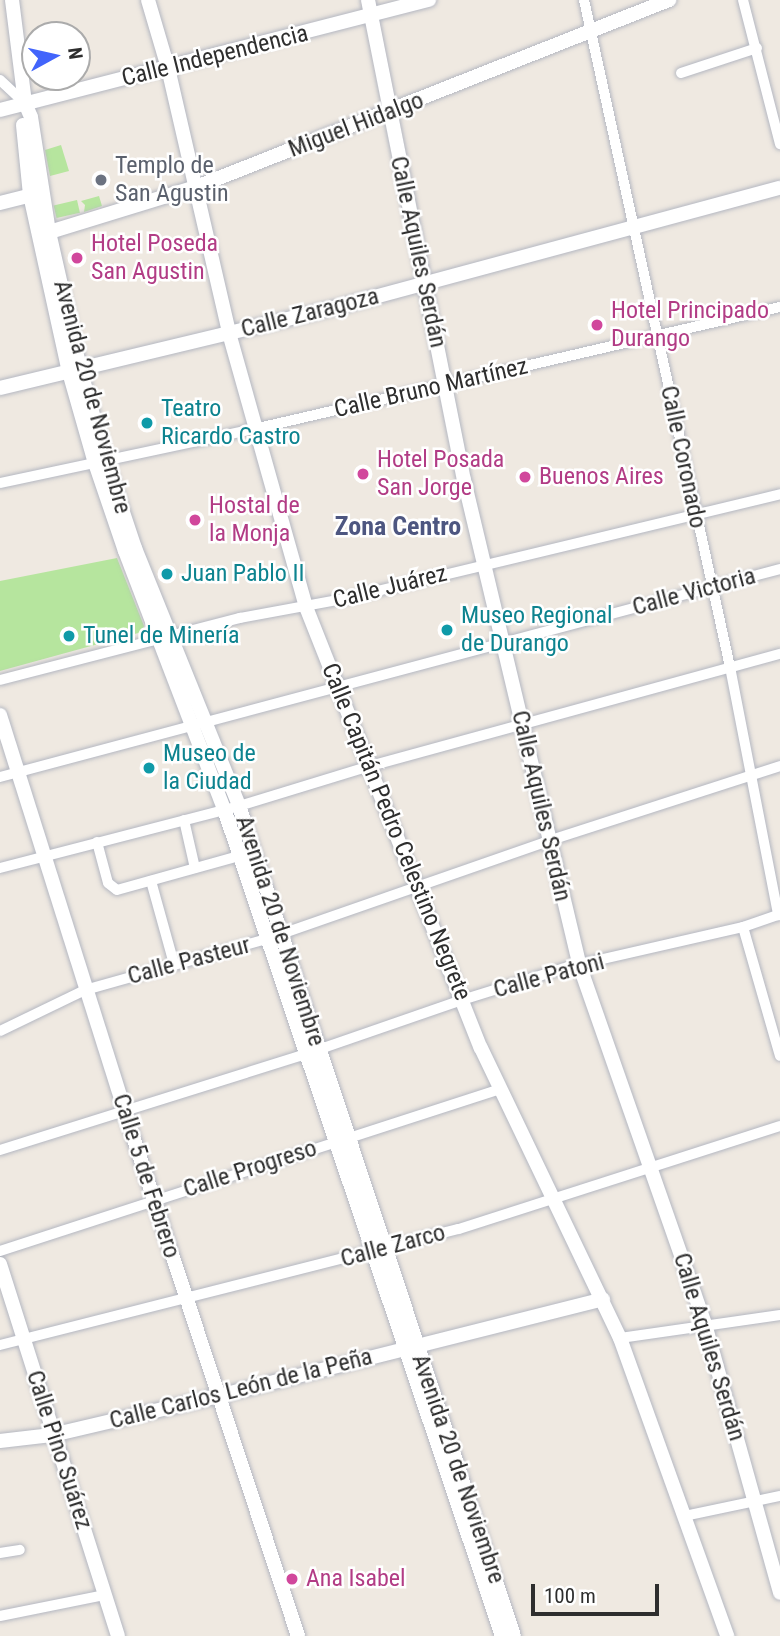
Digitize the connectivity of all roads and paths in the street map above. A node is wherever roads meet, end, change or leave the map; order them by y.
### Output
1 (12, 0) edge
2 (148, 0) edge
3 (368, 0) edge
4 (429, 0) edge
5 (584, 0) edge
6 (669, 0) edge
7 (743, 0) edge
8 (370, 16) junction
9 (591, 31) junction
10 (757, 48) junction
11 (168, 68) junction
12 (681, 73) dead end
13 (0, 80) edge
14 (25, 103) junction
15 (0, 110) edge
16 (388, 112) junction
17 (780, 144) edge
18 (196, 187) junction
19 (780, 188) edge
20 (35, 194) junction
21 (0, 202) edge
22 (633, 229) junction
23 (44, 234) junction
24 (424, 283) junction
25 (780, 307) edge
26 (229, 334) junction
27 (656, 336) junction
28 (75, 370) junction
29 (446, 384) junction
30 (0, 388) edge
31 (254, 429) junction
32 (100, 462) junction
33 (0, 483) edge
34 (780, 494) edge
35 (695, 515) junction
36 (483, 563) junction
37 (780, 569) edge
38 (712, 588) junction
39 (306, 607) junction
40 (165, 637) junction
41 (501, 642) junction
42 (780, 654) edge
43 (730, 667) junction
44 (0, 680) edge
45 (339, 688) junction
46 (0, 715) edge
47 (200, 724) junction
48 (522, 724) junction
49 (370, 766) junction
50 (780, 766) edge
51 (18, 772) junction
52 (751, 775) junction
53 (0, 777) edge
54 (239, 806) junction
55 (224, 809) junction
56 (184, 820) junction
57 (548, 841) junction
58 (97, 842) junction
59 (239, 856) junction
60 (44, 857) junction
61 (0, 868) edge
62 (195, 868) junction
63 (151, 881) junction
64 (416, 887) junction
65 (779, 914) edge
66 (743, 927) junction
67 (274, 937) junction
68 (174, 964) junction
69 (579, 964) junction
70 (85, 990) junction
71 (462, 1000) junction
72 (0, 1031) edge
73 (313, 1052) junction
74 (780, 1056) edge
75 (500, 1089) junction
76 (125, 1112) junction
77 (780, 1126) edge
78 (342, 1139) junction
79 (0, 1150) edge
80 (650, 1166) junction
81 (554, 1200) junction
82 (155, 1201) junction
83 (0, 1251) edge
84 (379, 1251) junction
85 (0, 1264) edge
86 (187, 1298) junction
87 (603, 1299) junction
88 (780, 1315) edge
89 (705, 1324) junction
90 (620, 1338) junction
91 (22, 1339) junction
92 (0, 1345) edge
93 (411, 1347) junction
94 (219, 1396) junction
95 (52, 1435) junction
96 (0, 1441) edge
97 (780, 1496) edge
98 (753, 1502) junction
99 (684, 1516) junction
100 (20, 1550) dead end
101 (0, 1553) edge
102 (780, 1593) edge
103 (104, 1595) junction
104 (0, 1616) edge
105 (118, 1636) edge
106 (298, 1636) edge
107 (502, 1636) edge
108 (514, 1636) edge
109 (727, 1636) edge

1 - 14 street, Avenida 20 de Noviembre
2 - 11 street, Calle Capitán Pedro Celestino Negrete
3 - 8 street, Calle Aquiles Serdán
4 - 8 street, Calle Independencia
5 - 9 street, Calle Coronado
6 - 9 street, Miguel Hidalgo
7 - 10 street
8 - 11 street, Calle Independencia
8 - 16 street, Calle Aquiles Serdán
9 - 16 street, Miguel Hidalgo
9 - 22 street, Calle Coronado
10 - 12 street
10 - 17 street
11 - 14 street, Calle Independencia
11 - 18 street, Calle Capitán Pedro Celestino Negrete
13 - 14 street
14 - 15 street, Calle Independencia
14 - 20 street, Avenida 20 de Noviembre
16 - 18 street, Miguel Hidalgo
16 - 24 street, Calle Aquiles Serdán
18 - 23 street, Miguel Hidalgo
18 - 26 street, Calle Capitán Pedro Celestino Negrete
19 - 22 street, Calle Zaragoza
20 - 21 street
20 - 23 street, Avenida 20 de Noviembre
22 - 24 street, Calle Zaragoza
22 - 27 street, Calle Coronado
23 - 28 street, Avenida 20 de Noviembre
24 - 26 street, Calle Zaragoza
24 - 29 street, Calle Aquiles Serdán
25 - 27 street, Calle Bruno Martínez
26 - 28 street, Calle Zaragoza
26 - 31 street, Calle Capitán Pedro Celestino Negrete
27 - 29 street, Calle Bruno Martínez
27 - 35 street, Calle Coronado
28 - 30 street, Calle Zaragoza
28 - 32 street, Avenida 20 de Noviembre
29 - 31 street, Calle Bruno Martínez
29 - 36 street, Calle Aquiles Serdán
31 - 32 street, Calle Bruno Martínez
31 - 39 street, Calle Capitán Pedro Celestino Negrete
32 - 33 street, Calle Bruno Martínez
32 - 40 street, Avenida 20 de Noviembre
34 - 35 street, Calle Juárez
35 - 36 street, Calle Juárez
35 - 38 street, Calle Coronado
36 - 39 street, Calle Juárez
36 - 41 street, Calle Aquiles Serdán
37 - 38 street, Calle Victoria
38 - 41 street, Calle Victoria
38 - 43 street, Calle Coronado
39 - 40 street, Calle Juárez
39 - 45 street, Calle Capitán Pedro Celestino Negrete
40 - 44 street, Calle Juárez
40 - 47 street, Avenida 20 de Noviembre
41 - 45 street, Calle Victoria
41 - 48 street, Calle Aquiles Serdán
42 - 43 street
43 - 48 street
43 - 52 street, Calle Coronado
45 - 47 street, Calle Victoria
45 - 49 street, Calle Capitán Pedro Celestino Negrete
46 - 51 street, Calle 5 de Febrero
47 - 51 street, Calle Victoria
47 - 54 street, Avenida 20 de Noviembre
47 - 55 street, Avenida 20 de Noviembre
48 - 49 street
48 - 57 street, Calle Aquiles Serdán
49 - 54 street
49 - 64 street, Calle Capitán Pedro Celestino Negrete
50 - 52 street, Calle Pasteur
51 - 53 street, Calle Victoria
51 - 60 street, Calle 5 de Febrero
52 - 57 street, Calle Pasteur
52 - 65 street, Calle Coronado
54 - 55 street
54 - 67 street, Avenida 20 de Noviembre
55 - 56 street
55 - 59 street, Avenida 20 de Noviembre
56 - 58 street
56 - 62 street
57 - 64 street, Calle Pasteur
57 - 69 street, Calle Aquiles Serdán
58 - 60 street
58 - 63 street
59 - 62 street
59 - 67 street, Avenida 20 de Noviembre
60 - 61 street
60 - 70 street, Calle 5 de Febrero
62 - 63 street
63 - 68 street
64 - 67 street, Calle Pasteur
64 - 71 street, Calle Capitán Pedro Celestino Negrete
65 - 66 street, Calle Patoni
66 - 69 street, Calle Patoni
66 - 74 street
67 - 68 street, Calle Pasteur
67 - 73 street, Avenida 20 de Noviembre
68 - 70 street, Calle Pasteur
69 - 71 street, Calle Patoni
69 - 80 street, Calle Aquiles Serdán
70 - 72 street, Calle Pasteur
70 - 76 street, Calle 5 de Febrero
71 - 73 street, Calle Patoni
71 - 75 street, Calle Capitán Pedro Celestino Negrete
73 - 76 street, Calle Patoni
73 - 78 street, Avenida 20 de Noviembre
75 - 78 street, Calle Progreso
75 - 81 street, Calle Capitán Pedro Celestino Negrete
76 - 79 street, Calle Patoni
76 - 82 street, Calle 5 de Febrero
77 - 80 street, Calle Zarco
78 - 82 street, Calle Progreso
78 - 84 street, Avenida 20 de Noviembre
80 - 81 street, Calle Zarco
80 - 89 street, Calle Aquiles Serdán
81 - 84 street, Calle Zarco
81 - 87 street, Calle Capitán Pedro Celestino Negrete
82 - 83 street, Calle Progreso
82 - 86 street, Calle 5 de Febrero
84 - 86 street, Calle Zarco
84 - 93 street, Avenida 20 de Noviembre
85 - 91 street, Calle Pino Suárez
86 - 91 street, Calle Zarco
86 - 94 street, Calle 5 de Febrero
87 - 90 street, Calle Capitán Pedro Celestino Negrete
87 - 93 street, Calle Carlos León de la Peña
88 - 89 street
89 - 90 street
89 - 98 street, Calle Aquiles Serdán
90 - 99 street, Calle Capitán Pedro Celestino Negrete
91 - 92 street, Calle Zarco
91 - 95 street, Calle Pino Suárez
93 - 94 street, Calle Carlos León de la Peña
93 - 107 street, Avenida 20 de Noviembre
93 - 108 street, Avenida 20 de Noviembre
94 - 95 street, Calle Carlos León de la Peña
94 - 106 street, Calle 5 de Febrero
95 - 96 street, Calle Carlos León de la Peña
95 - 103 street, Calle Pino Suárez
97 - 98 street
98 - 99 street
98 - 102 street, Calle Aquiles Serdán
99 - 109 street, Calle Capitán Pedro Celestino Negrete
100 - 101 street
103 - 104 street
103 - 105 street, Calle Pino Suárez

